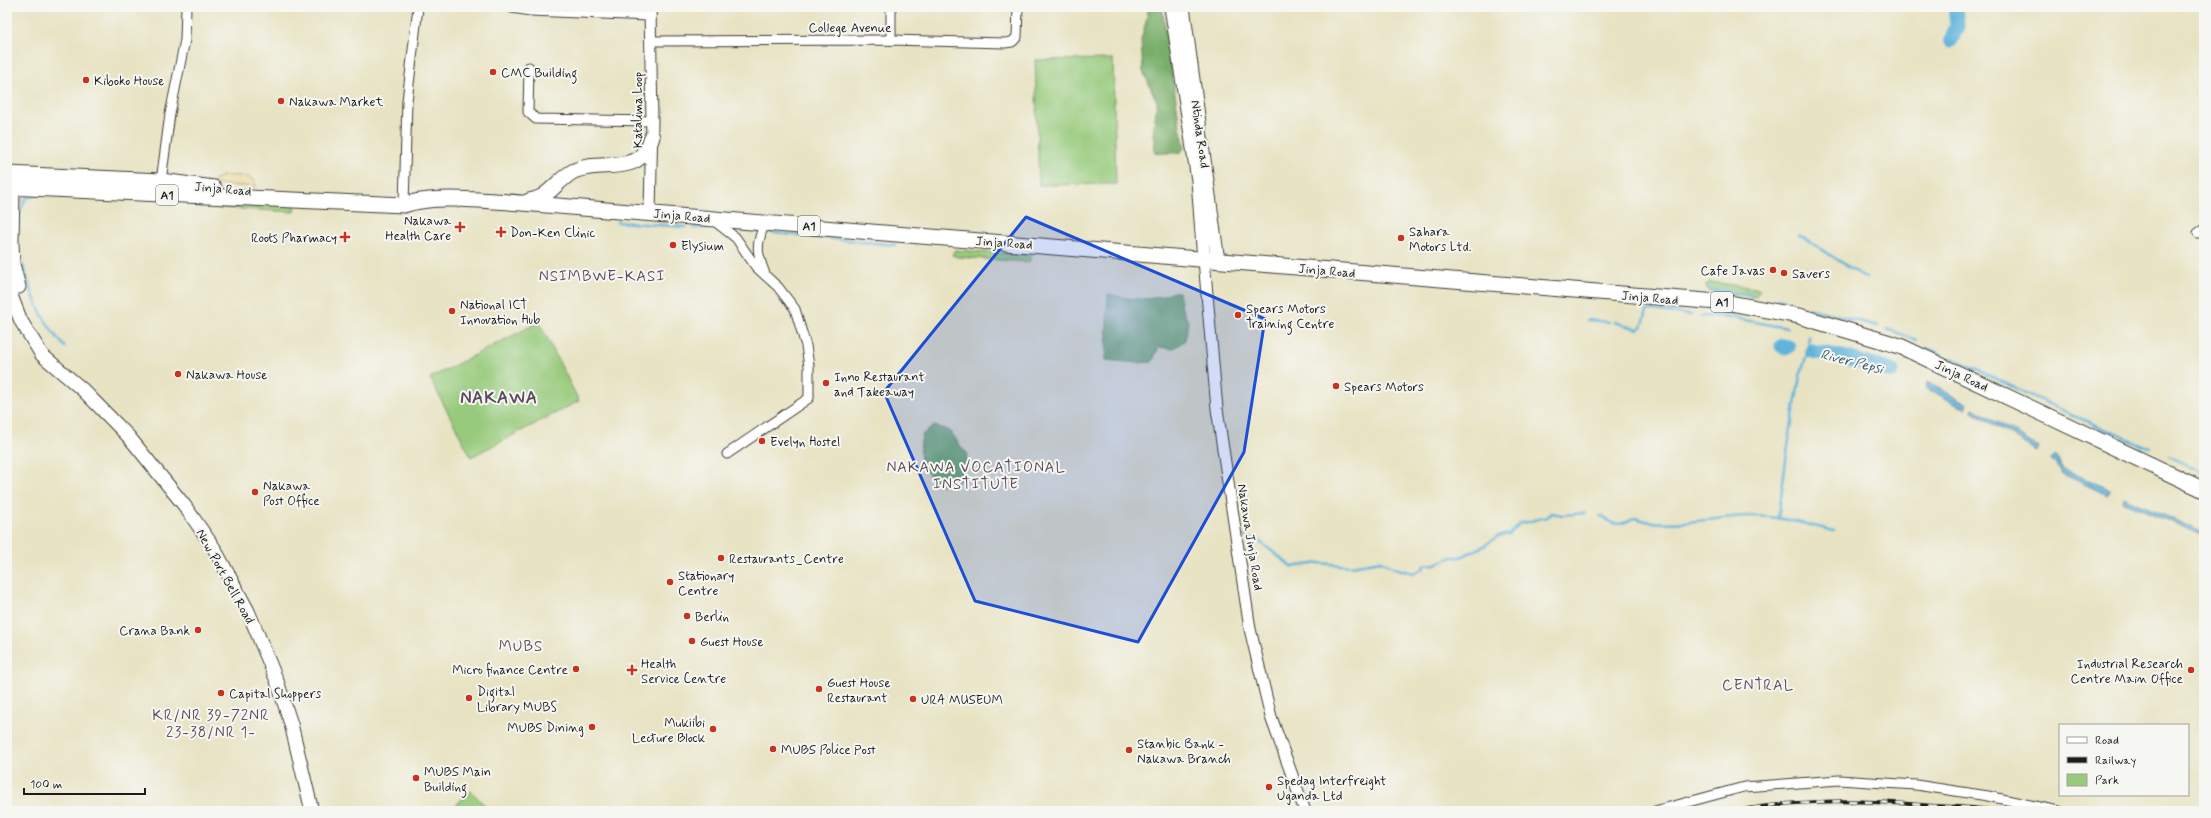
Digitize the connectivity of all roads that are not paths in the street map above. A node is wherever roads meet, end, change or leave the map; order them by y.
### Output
1 (186, 7) edge
2 (418, 7) edge
3 (512, 7) edge
4 (891, 7) edge
5 (1018, 7) edge
6 (1171, 7) edge
7 (1183, 7) edge
8 (650, 11) edge
9 (891, 40) junction
10 (651, 41) junction
11 (529, 67) dead end
12 (652, 121) junction
13 (652, 137) junction
14 (161, 182) junction
15 (10, 185) edge
16 (407, 201) junction
17 (522, 203) junction
18 (650, 212) junction
19 (711, 218) junction
20 (765, 222) junction
21 (1211, 260) junction
22 (766, 275) junction
23 (7, 276) edge
24 (71, 379) junction
25 (727, 454) dead end
26 (2204, 490) edge
27 (312, 811) edge
28 (1305, 811) edge
29 (1655, 811) edge
30 (2059, 811) edge

1 - 14 street
2 - 16 street
3 - 8 street
4 - 9 street
5 - 9 street, College Avenue
6 - 21 main road, Ntinda Road
7 - 21 main road, Ntinda Road
8 - 10 street, Katalima Loop
9 - 10 street, College Avenue
10 - 12 street, Katalima Loop
11 - 12 street
12 - 13 street, Katalima Loop
13 - 17 highway
13 - 18 street, Katalima Loop
14 - 15 highway, Jinja Road / A1
14 - 16 highway, Jinja Road / A1
15 - 16 highway, Jinja Road / A1
15 - 24 main road, New Port Bell Road
16 - 17 highway, Jinja Road / A1
17 - 18 highway, Jinja Road / A1
18 - 19 highway, Jinja Road / A1
19 - 20 highway, Jinja Road / A1
19 - 22 street
20 - 21 highway, Jinja Road / A1
20 - 22 street
21 - 26 highway, Jinja Road / A1
21 - 28 street, Nakawa Jinja Road
22 - 25 street
23 - 24 main road, New Port Bell Road
24 - 27 main road, New Port Bell Road
29 - 30 street

